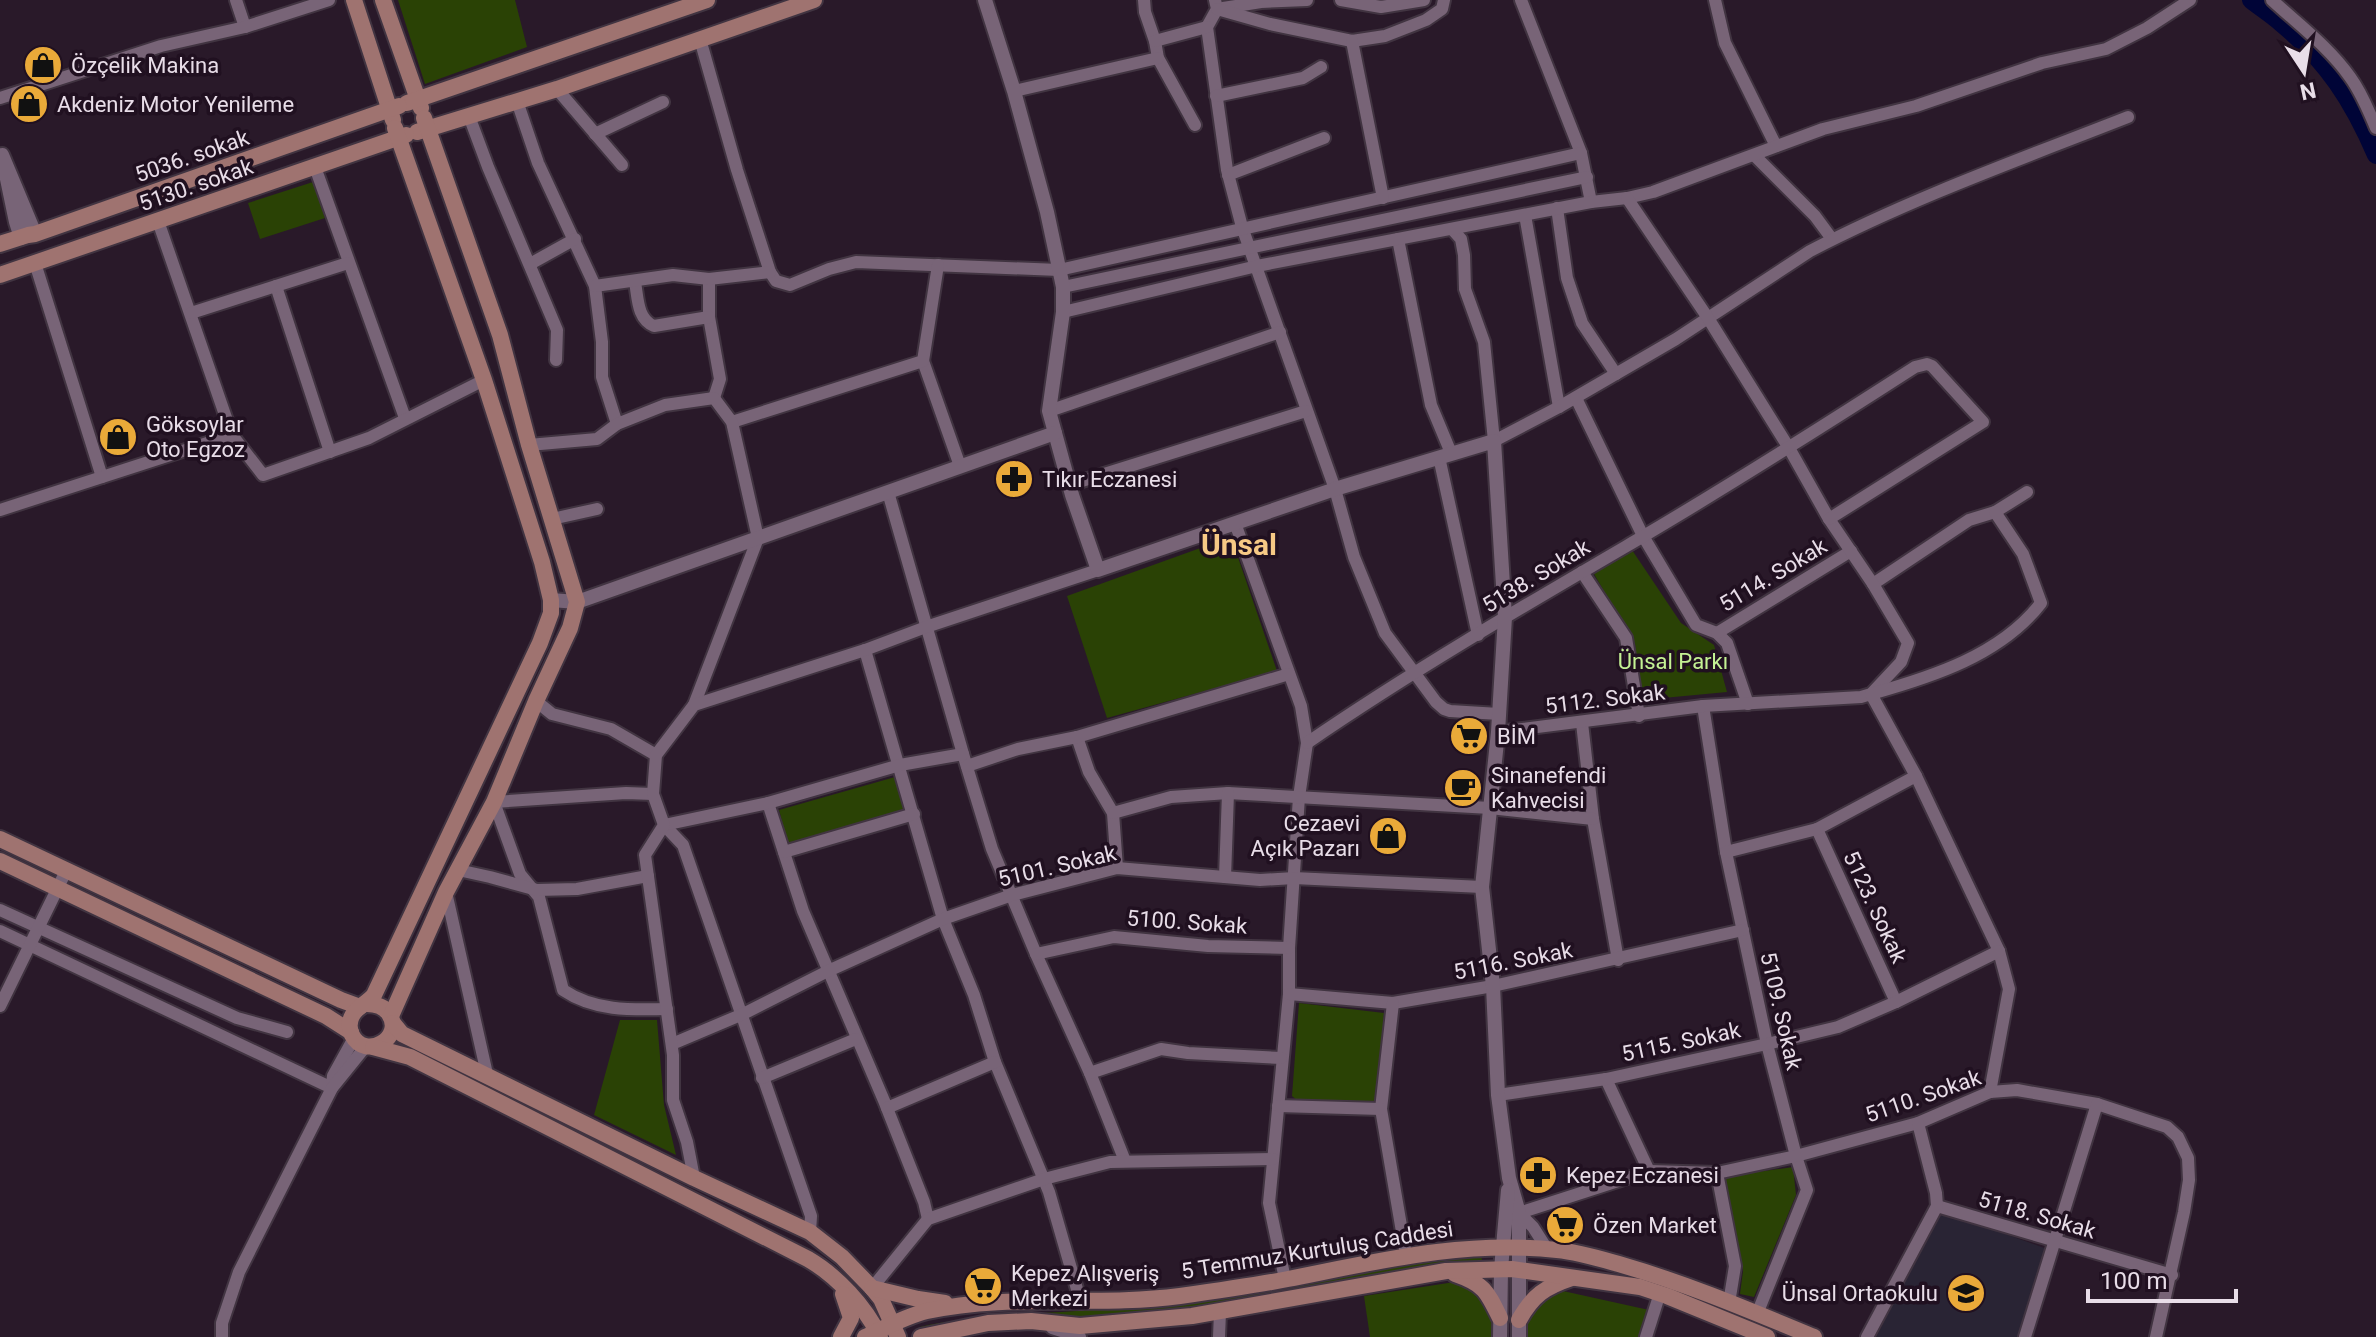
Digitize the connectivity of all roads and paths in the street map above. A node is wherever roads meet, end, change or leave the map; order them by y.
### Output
1 (236, 0) edge
2 (329, 0) edge
3 (354, 0) edge
4 (383, 0) edge
5 (707, 0) edge
6 (814, 0) edge
7 (985, 0) edge
8 (1144, 0) edge
9 (1307, 0) edge
10 (1341, 0) edge
11 (1424, 0) edge
12 (1444, 0) edge
13 (1521, 0) edge
14 (1715, 0) edge
15 (2190, 0) edge
16 (2272, 0) edge
17 (1216, 4) edge
18 (1381, 7) junction
19 (245, 27) junction
20 (1207, 27) junction
21 (1385, 36) junction
22 (700, 39) junction
23 (1155, 41) junction
24 (1352, 41) junction
25 (1158, 58) junction
26 (1321, 67) dead end
27 (557, 89) junction
28 (1014, 91) junction
29 (1216, 96) junction
30 (0, 98) edge
31 (517, 101) junction
32 (663, 102) dead end
33 (469, 116) junction
34 (2128, 117) dead end
35 (408, 119) junction
36 (1195, 125) dead end
37 (2376, 128) edge
38 (595, 134) junction
39 (1324, 138) dead end
40 (1776, 146) junction
41 (1, 152) edge
42 (1581, 153) junction
43 (1755, 156) junction
44 (622, 165) dead end
45 (315, 167) junction
46 (1228, 175) junction
47 (1587, 177) junction
48 (1383, 198) junction
49 (1627, 198) junction
50 (1591, 202) junction
51 (1557, 208) junction
52 (1525, 215) junction
53 (158, 221) junction
54 (1243, 229) junction
55 (1452, 229) junction
56 (28, 236) junction
57 (575, 239) junction
58 (1398, 239) junction
59 (1832, 239) junction
60 (0, 244) edge
61 (1250, 248) junction
62 (35, 263) junction
63 (348, 263) junction
64 (530, 264) junction
65 (938, 265) junction
66 (1257, 266) junction
67 (1059, 270) junction
68 (770, 272) junction
69 (0, 275) edge
70 (709, 279) junction
71 (635, 282) junction
72 (276, 286) junction
73 (595, 286) junction
74 (1063, 287) junction
75 (1063, 312) junction
76 (191, 313) junction
77 (709, 317) junction
78 (1708, 318) junction
79 (1280, 332) junction
80 (556, 360) dead end
81 (923, 361) junction
82 (1616, 374) junction
83 (484, 380) junction
84 (714, 398) junction
85 (1576, 398) junction
86 (1559, 407) junction
87 (1049, 411) junction
88 (1306, 411) junction
89 (405, 418) junction
90 (732, 422) junction
91 (617, 424) junction
92 (1055, 433) junction
93 (232, 435) junction
94 (1494, 441) junction
95 (529, 445) junction
96 (1789, 448) junction
97 (330, 452) junction
98 (1445, 455) junction
99 (960, 466) junction
100 (102, 477) junction
101 (1069, 485) junction
102 (1335, 489) junction
103 (888, 492) junction
104 (2027, 492) dead end
105 (597, 509) dead end
106 (0, 510) edge
107 (1995, 512) junction
108 (552, 519) junction
109 (1829, 519) junction
110 (1235, 523) junction
111 (1643, 536) junction
112 (758, 538) junction
113 (1851, 551) junction
114 (1098, 570) junction
115 (1582, 572) junction
116 (1873, 584) junction
117 (551, 600) junction
118 (577, 602) junction
119 (1505, 617) junction
120 (926, 627) junction
121 (1717, 633) junction
122 (1478, 635) junction
123 (865, 650) junction
124 (1289, 674) junction
125 (1415, 674) junction
126 (1866, 695) junction
127 (536, 701) junction
128 (1748, 704) junction
129 (694, 705) junction
130 (1703, 706) junction
131 (1499, 714) junction
132 (1639, 716) junction
133 (1582, 723) junction
134 (1498, 732) junction
135 (1077, 737) junction
136 (1307, 743) junction
137 (656, 755) junction
138 (965, 760) junction
139 (900, 765) junction
140 (1916, 776) junction
141 (1228, 793) junction
142 (653, 794) junction
143 (1299, 797) junction
144 (494, 802) junction
145 (768, 803) junction
146 (1490, 808) junction
147 (1113, 813) junction
148 (914, 814) junction
149 (1593, 819) junction
150 (664, 825) junction
151 (1817, 829) junction
152 (0, 839) edge
153 (784, 852) junction
154 (1726, 852) junction
155 (0, 861) edge
156 (1117, 868) junction
157 (67, 869) junction
158 (458, 870) junction
159 (648, 876) junction
160 (1225, 877) junction
161 (1294, 878) junction
162 (1482, 887) junction
163 (531, 888) junction
164 (58, 889) junction
165 (446, 892) junction
166 (1012, 895) junction
167 (0, 910) edge
168 (943, 919) junction
169 (40, 929) junction
170 (1743, 930) junction
171 (0, 931) edge
172 (30, 945) junction
173 (1289, 948) junction
174 (1999, 951) junction
175 (1036, 954) junction
176 (1618, 960) junction
177 (828, 971) junction
178 (1493, 986) junction
179 (1289, 994) junction
180 (1896, 1002) junction
181 (1393, 1003) junction
182 (0, 1006) edge
183 (364, 1006) junction
184 (667, 1009) junction
185 (743, 1014) junction
186 (392, 1019) junction
187 (287, 1032) dead end
188 (856, 1039) junction
189 (361, 1041) junction
190 (672, 1044) junction
191 (1767, 1044) junction
192 (1281, 1058) junction
193 (995, 1062) junction
194 (1090, 1073) junction
195 (487, 1074) junction
196 (762, 1078) junction
197 (1606, 1079) junction
198 (332, 1088) junction
199 (1990, 1092) junction
200 (1498, 1095) junction
201 (2097, 1104) junction
202 (1278, 1106) junction
203 (887, 1108) junction
204 (1381, 1109) junction
205 (1918, 1123) junction
206 (1796, 1156) junction
207 (1273, 1159) junction
208 (1125, 1161) junction
209 (1649, 1171) junction
210 (1717, 1173) junction
211 (694, 1178) junction
212 (1509, 1178) junction
213 (1044, 1179) junction
214 (1937, 1206) junction
215 (1522, 1212) junction
216 (928, 1219) junction
217 (810, 1232) junction
218 (2054, 1241) junction
219 (1503, 1246) junction
220 (1520, 1246) junction
221 (1547, 1249) junction
222 (1406, 1255) junction
223 (1501, 1269) junction
224 (1519, 1269) junction
225 (1446, 1271) junction
226 (2172, 1275) junction
227 (1576, 1277) junction
228 (1285, 1279) junction
229 (838, 1282) junction
230 (872, 1288) junction
231 (1660, 1293) junction
232 (1081, 1303) junction
233 (1729, 1303) junction
234 (970, 1304) junction
235 (1220, 1312) junction
236 (1757, 1314) junction
237 (1500, 1318) junction
238 (1031, 1321) junction
239 (1519, 1328) edge
240 (883, 1333) edge
241 (222, 1337) edge
242 (841, 1337) edge
243 (921, 1337) edge
244 (1080, 1337) edge
245 (1219, 1337) edge
246 (1500, 1337) edge
247 (1646, 1337) edge
248 (1767, 1337) edge
249 (1814, 1337) edge
250 (1867, 1337) edge
251 (2025, 1337) edge
252 (2156, 1337) edge

1 - 19 street
2 - 19 street
3 - 35 main road
4 - 35 main road
5 - 35 main road, 5036. sokak
6 - 22 main road, 5130. sokak
7 - 28 street
8 - 23 street
9 - 17 street
10 - 18 street
11 - 18 street
12 - 21 street
13 - 42 street
14 - 40 street
15 - 40 street
16 - 37 street
17 - 20 street
17 - 24 street
18 - 21 street
19 - 30 street
20 - 23 street
20 - 29 street
21 - 24 street
22 - 27 main road, 5130. sokak
22 - 68 street
23 - 25 street
24 - 48 street
25 - 28 street
25 - 36 street
26 - 29 street
27 - 31 main road, 5130. sokak
27 - 38 street
28 - 67 street
29 - 46 street
31 - 33 main road, 5130. sokak
31 - 57 street
32 - 38 street
33 - 35 main road, 5130. sokak
33 - 64 street
34 - 59 street
35 - 45 main road, 5130. sokak
35 - 56 main road, 5036. sokak
35 - 83 main road
35 - 95 main road
38 - 44 street
39 - 46 street
40 - 43 street
41 - 56 street
42 - 47 street
42 - 48 street
43 - 49 street
43 - 59 street
45 - 53 main road, 5130. sokak
45 - 63 street
46 - 54 street
47 - 50 street
47 - 61 street
48 - 54 street
49 - 50 street
49 - 78 street
50 - 51 street
51 - 52 street
51 - 82 street
52 - 55 street
52 - 86 street
53 - 62 main road, 5130. sokak
53 - 76 street
54 - 61 street
54 - 67 street
55 - 58 street
55 - 94 street
56 - 60 main road, 5036. sokak
56 - 62 main road
57 - 64 street
57 - 73 street
58 - 66 street
58 - 98 street
59 - 78 street
61 - 66 street
61 - 74 street
62 - 69 main road, 5130. sokak
62 - 100 street
63 - 72 street
63 - 89 street
64 - 80 street
65 - 67 street
65 - 68 street
65 - 81 street
66 - 75 street
66 - 79 street
67 - 74 street
68 - 70 street
70 - 71 street
70 - 77 street
71 - 73 street
71 - 77 street
72 - 76 street
72 - 97 street
73 - 91 street
74 - 75 street
75 - 87 street
76 - 93 street
77 - 84 street
78 - 82 street
78 - 96 street
79 - 87 street
79 - 88 street
81 - 90 street
81 - 99 street
82 - 85 street
83 - 89 street
83 - 117 main road
84 - 90 street
84 - 91 street
85 - 86 street
85 - 111 street
86 - 94 street
87 - 92 street
88 - 101 street
88 - 102 street
89 - 97 street
90 - 112 street
91 - 95 street
92 - 99 street
92 - 101 street
93 - 97 street
93 - 100 street
94 - 98 street
94 - 119 street
95 - 108 main road
96 - 109 street
96 - 109 street, 5138. Sokak
96 - 111 street, 5138. Sokak
98 - 102 street
98 - 122 street
99 - 103 street
100 - 106 street
101 - 114 street
102 - 110 street
102 - 125 street
103 - 112 street
103 - 120 street
104 - 107 street
105 - 108 street
107 - 116 street
107 - 126 street, 5112. Sokak
108 - 118 main road
109 - 113 street
110 - 114 street
110 - 124 street
111 - 115 street, 5138. Sokak
111 - 121 street
112 - 118 street
112 - 129 street
113 - 116 street
113 - 121 street, 5114. Sokak
114 - 120 street
115 - 119 street, 5138. Sokak
115 - 132 street
116 - 126 street
117 - 118 street
117 - 183 main road
118 - 127 main road
119 - 122 street, 5138. Sokak
119 - 131 street
120 - 123 street
120 - 138 street
121 - 128 street
122 - 125 street, 5138. Sokak
123 - 129 street
123 - 139 street
124 - 135 street
124 - 136 street
125 - 131 street
125 - 136 street, 5138. Sokak
126 - 128 street, 5112. Sokak
126 - 140 street
127 - 137 street
127 - 144 main road
128 - 130 street, 5112. Sokak
129 - 137 street
130 - 132 street, 5112. Sokak
130 - 154 street, 5109. Sokak
131 - 134 street
132 - 133 street, 5112. Sokak
133 - 134 street, 5112. Sokak
133 - 149 street
134 - 146 street
135 - 138 street
135 - 147 street
136 - 143 street
137 - 142 street
138 - 139 street
138 - 166 street
139 - 145 street
139 - 148 street
140 - 151 street
140 - 174 street
141 - 143 street
141 - 147 street
141 - 160 street
142 - 144 street
142 - 150 street
143 - 146 street
143 - 161 street
144 - 158 main road
144 - 163 street
145 - 150 street
145 - 153 street
146 - 149 street
146 - 162 street
147 - 156 street
148 - 153 street
148 - 168 street
149 - 176 street
150 - 159 street
150 - 185 street
151 - 154 street
151 - 180 street, 5123. Sokak
152 - 157 main road
153 - 177 street
154 - 170 street, 5109. Sokak
155 - 164 main road
156 - 160 street, 5101. Sokak
156 - 166 street, 5101. Sokak
157 - 164 street
157 - 183 main road
158 - 163 street
158 - 165 main road
159 - 163 street
159 - 184 street
160 - 161 street, 5101. Sokak
161 - 162 street, 5101. Sokak
161 - 173 street
162 - 178 street
163 - 184 street
164 - 169 street
164 - 189 main road
165 - 186 main road
165 - 195 street
166 - 168 street, 5101. Sokak
166 - 175 street
167 - 169 street
168 - 177 street, 5101. Sokak
168 - 193 street
169 - 172 street
169 - 187 street
170 - 176 street, 5116. Sokak
170 - 191 street, 5109. Sokak
171 - 172 street
172 - 182 street
172 - 198 street
173 - 175 street, 5100. Sokak
173 - 179 street
174 - 180 street, 5115. Sokak
174 - 199 street
175 - 194 street
176 - 178 street, 5116. Sokak
177 - 185 street, 5101. Sokak
177 - 188 street
178 - 181 street, 5116. Sokak
178 - 200 street
179 - 181 street, 5116. Sokak
179 - 192 street
180 - 191 street, 5115. Sokak
181 - 204 street
183 - 186 main road
183 - 189 main road
184 - 190 street
185 - 190 street, 5101. Sokak
185 - 196 street
186 - 189 main road
186 - 195 main road
188 - 196 street
188 - 203 street
189 - 198 street
189 - 229 main road
190 - 211 street
191 - 197 street, 5115. Sokak
191 - 206 street, 5109. Sokak
192 - 194 street
192 - 202 street
193 - 203 street
193 - 213 street
194 - 208 street
195 - 211 main road
196 - 217 street
197 - 200 street, 5115. Sokak
197 - 209 street
198 - 241 street
199 - 201 street, 5110. Sokak
199 - 205 street, 5110. Sokak
200 - 212 street
201 - 218 street
201 - 226 street, 5110. Sokak
202 - 204 street
202 - 207 street
203 - 216 street
204 - 222 street
205 - 206 street, 5110. Sokak
205 - 214 street
206 - 210 street, 5110. Sokak
206 - 236 street, 5109. Sokak
207 - 208 street
207 - 228 street
208 - 213 street
209 - 210 street, 5110. Sokak
209 - 215 street, 5110. Sokak
210 - 233 street
211 - 217 main road
212 - 215 street
212 - 219 street
213 - 216 street
213 - 232 street
214 - 218 street, 5118. Sokak
214 - 250 street
215 - 220 street
215 - 221 street
216 - 230 street
217 - 230 main road
218 - 226 street, 5118. Sokak
218 - 251 street
219 - 220 main road, 5 Temmuz Kurtuluş Caddesi
219 - 222 main road, 5 Temmuz Kurtuluş Caddesi
219 - 223 street
220 - 221 main road, 5 Temmuz Kurtuluş Caddesi
220 - 224 street
221 - 233 main road, 5 Temmuz Kurtuluş Caddesi
222 - 228 main road, 5 Temmuz Kurtuluş Caddesi
223 - 224 main road, 5 Temmuz Kurtuluş Caddesi
223 - 225 main road, 5 Temmuz Kurtuluş Caddesi
223 - 237 street
224 - 227 main road, 5 Temmuz Kurtuluş Caddesi
224 - 239 street
225 - 235 main road, 5 Temmuz Kurtuluş Caddesi
225 - 237 main road
226 - 252 street, 5110. Sokak
227 - 231 main road, 5 Temmuz Kurtuluş Caddesi
227 - 239 main road
228 - 232 main road, 5 Temmuz Kurtuluş Caddesi
229 - 240 main road
229 - 242 main road
230 - 234 main road
230 - 240 main road
231 - 247 street
231 - 248 main road, 5 Temmuz Kurtuluş Caddesi
232 - 234 main road, 5 Temmuz Kurtuluş Caddesi
233 - 236 main road, 5 Temmuz Kurtuluş Caddesi
234 - 240 main road, 5 Temmuz Kurtuluş Caddesi
235 - 238 main road, 5 Temmuz Kurtuluş Caddesi
235 - 245 street
236 - 249 main road, 5 Temmuz Kurtuluş Caddesi
237 - 246 street
238 - 243 main road, 5 Temmuz Kurtuluş Caddesi
238 - 244 street

